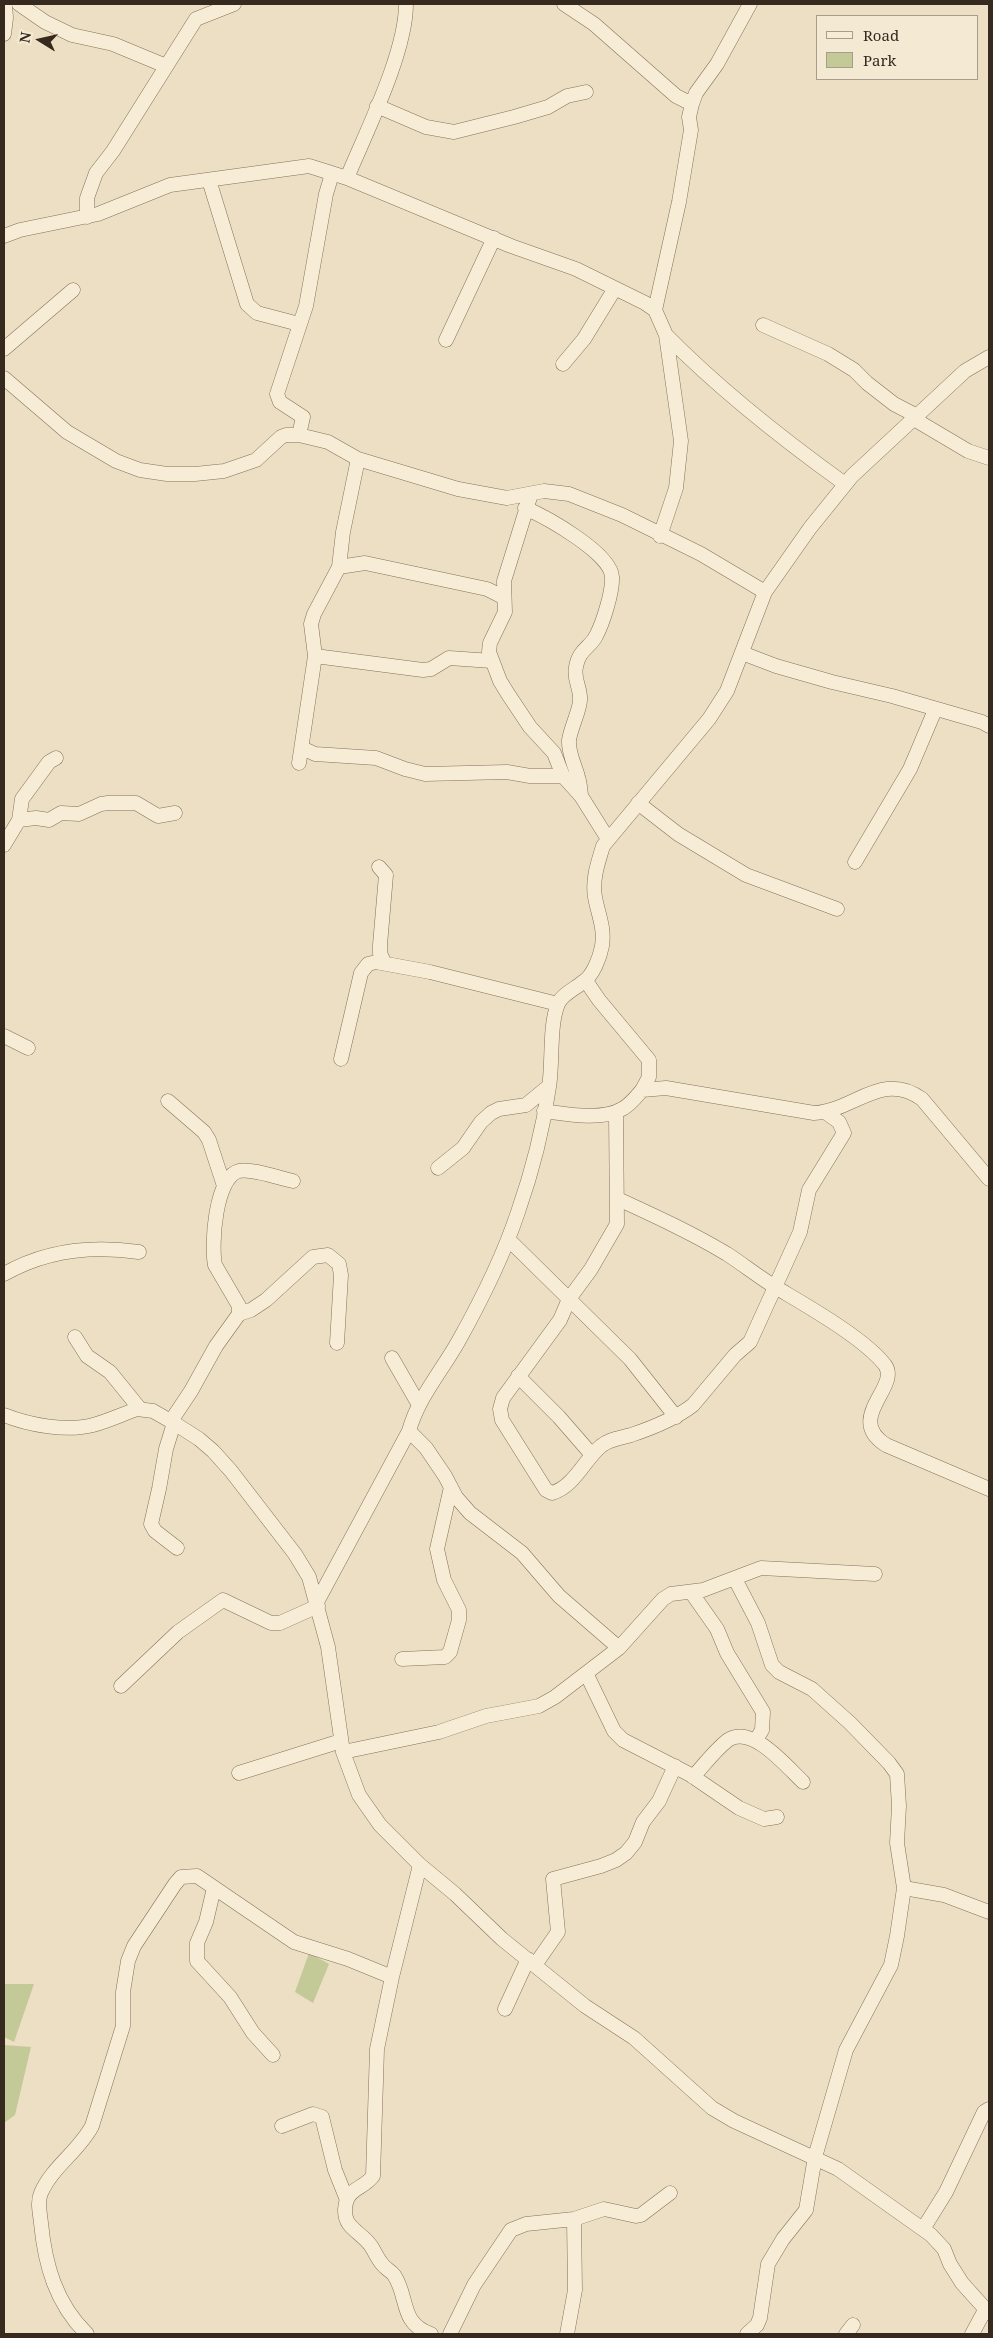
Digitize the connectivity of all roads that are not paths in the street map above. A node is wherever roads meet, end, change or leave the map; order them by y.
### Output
1 (5, 4) edge
2 (19, 4) edge
3 (234, 4) edge
4 (406, 4) edge
5 (564, 4) edge
6 (750, 4) edge
7 (4, 34) edge
8 (166, 66) junction
9 (586, 92) dead end
10 (692, 104) junction
11 (377, 106) junction
12 (332, 174) junction
13 (346, 178) junction
14 (209, 180) junction
15 (87, 217) junction
16 (4, 236) edge
17 (494, 238) junction
18 (73, 290) dead end
19 (614, 290) junction
20 (655, 310) junction
21 (299, 324) junction
22 (763, 325) dead end
23 (666, 335) junction
24 (446, 340) dead end
25 (4, 349) edge
26 (989, 357) edge
27 (563, 364) dead end
28 (4, 378) edge
29 (915, 418) junction
30 (299, 435) junction
31 (989, 458) edge
32 (358, 459) junction
33 (845, 484) junction
34 (531, 494) junction
35 (525, 508) junction
36 (660, 536) junction
37 (339, 567) junction
38 (504, 581) junction
39 (487, 589) junction
40 (764, 592) junction
41 (503, 597) junction
42 (742, 653) junction
43 (315, 656) junction
44 (492, 661) junction
45 (935, 710) junction
46 (989, 726) edge
47 (302, 748) junction
48 (56, 758) dead end
49 (299, 763) dead end
50 (563, 776) junction
51 (581, 796) junction
52 (638, 803) junction
53 (175, 813) dead end
54 (12, 822) edge
55 (608, 839) junction
56 (4, 846) edge
57 (855, 862) dead end
58 (379, 867) dead end
59 (837, 909) dead end
60 (384, 962) junction
61 (586, 981) junction
62 (558, 1004) junction
63 (4, 1036) edge
64 (28, 1048) dead end
65 (341, 1059) dead end
66 (549, 1086) junction
67 (642, 1090) junction
68 (168, 1101) dead end
69 (544, 1111) junction
70 (616, 1112) junction
71 (825, 1112) junction
72 (438, 1168) dead end
73 (989, 1179) edge
74 (293, 1181) dead end
75 (224, 1186) junction
76 (618, 1199) junction
77 (508, 1239) junction
78 (139, 1252) dead end
79 (4, 1274) edge
80 (775, 1287) junction
81 (569, 1299) junction
82 (239, 1314) junction
83 (76, 1337) dead end
84 (337, 1343) dead end
85 (392, 1358) dead end
86 (518, 1376) junction
87 (419, 1405) junction
88 (140, 1409) junction
89 (4, 1415) edge
90 (676, 1417) junction
91 (172, 1422) junction
92 (409, 1431) junction
93 (592, 1455) junction
94 (451, 1487) junction
95 (989, 1489) edge
96 (177, 1548) dead end
97 (875, 1574) dead end
98 (735, 1579) junction
99 (690, 1592) junction
100 (318, 1604) junction
101 (619, 1648) junction
102 (402, 1659) dead end
103 (586, 1673) junction
104 (122, 1686) dead end
105 (756, 1740) junction
106 (342, 1746) junction
107 (675, 1766) junction
108 (239, 1773) dead end
109 (693, 1777) junction
110 (803, 1782) dead end
111 (777, 1817) dead end
112 (420, 1865) junction
113 (214, 1888) junction
114 (904, 1888) junction
115 (989, 1912) edge
116 (532, 1962) junction
117 (392, 1977) junction
118 (505, 2009) dead end
119 (274, 2055) dead end
120 (989, 2109) edge
121 (282, 2126) dead end
122 (815, 2157) junction
123 (670, 2192) dead end
124 (347, 2200) junction
125 (574, 2219) junction
126 (923, 2228) junction
127 (987, 2312) edge
128 (87, 2334) edge
129 (431, 2334) edge
130 (450, 2334) edge
131 (567, 2334) edge
132 (747, 2334) edge
133 (972, 2334) edge

1 - 7 street
2 - 8 street
3 - 8 street
4 - 11 street
5 - 10 street
6 - 10 street
8 - 15 street
9 - 11 street
10 - 20 street
11 - 13 street
12 - 13 street
12 - 14 street
12 - 21 street
13 - 17 street
14 - 15 street
14 - 21 street
15 - 16 street
17 - 19 street
17 - 24 street
18 - 25 street
19 - 20 street
19 - 27 street
20 - 23 street
21 - 30 street
22 - 29 street
23 - 33 street
23 - 36 street
26 - 29 street
28 - 30 street
29 - 31 street
29 - 33 street
30 - 32 street
32 - 34 street
32 - 37 street
33 - 40 street
34 - 35 street
34 - 36 street
35 - 38 street
35 - 51 street
36 - 40 street
37 - 39 street
37 - 43 street
38 - 39 street
38 - 41 street
39 - 41 street
40 - 42 street
41 - 44 street
42 - 45 street
42 - 52 street
43 - 44 street
43 - 47 street
44 - 50 street
45 - 46 street
45 - 57 street
47 - 49 street
47 - 50 street
48 - 54 street
50 - 51 street
51 - 55 street
52 - 55 street
52 - 59 street
53 - 54 street
54 - 56 street
55 - 61 street
58 - 60 street
60 - 62 street
60 - 65 street
61 - 62 street
61 - 67 street
62 - 66 street
63 - 64 street
66 - 69 street
66 - 72 street
67 - 70 street
67 - 71 street
68 - 75 street
69 - 70 street
69 - 77 street
70 - 76 street
71 - 73 street
71 - 80 street
74 - 75 street
75 - 82 street
76 - 80 street
76 - 81 street
77 - 81 street
77 - 87 street
78 - 79 street
80 - 90 street
80 - 95 street
81 - 86 street
81 - 90 street
82 - 84 street
82 - 91 street
83 - 88 street
85 - 87 street
86 - 93 street
86 - 93 street
87 - 92 street
88 - 89 street
88 - 91 street
90 - 93 street
91 - 96 street
91 - 100 street
92 - 94 street
92 - 100 street
94 - 101 street
94 - 102 street
97 - 98 street
98 - 99 street
98 - 114 street
99 - 101 street
99 - 105 street
100 - 104 street
100 - 106 street
101 - 103 street
103 - 106 street
103 - 107 street
105 - 109 street
105 - 110 street
106 - 108 street
106 - 112 street
107 - 109 street
107 - 116 street
109 - 111 street
112 - 116 street
112 - 117 street
113 - 117 street
113 - 119 street
113 - 128 street
114 - 115 street
114 - 122 street
116 - 118 street
116 - 122 street
117 - 124 street
120 - 126 street
121 - 124 street
122 - 126 street
122 - 132 street
123 - 125 street
124 - 129 street
125 - 130 street
125 - 131 street
126 - 127 street
127 - 133 street

